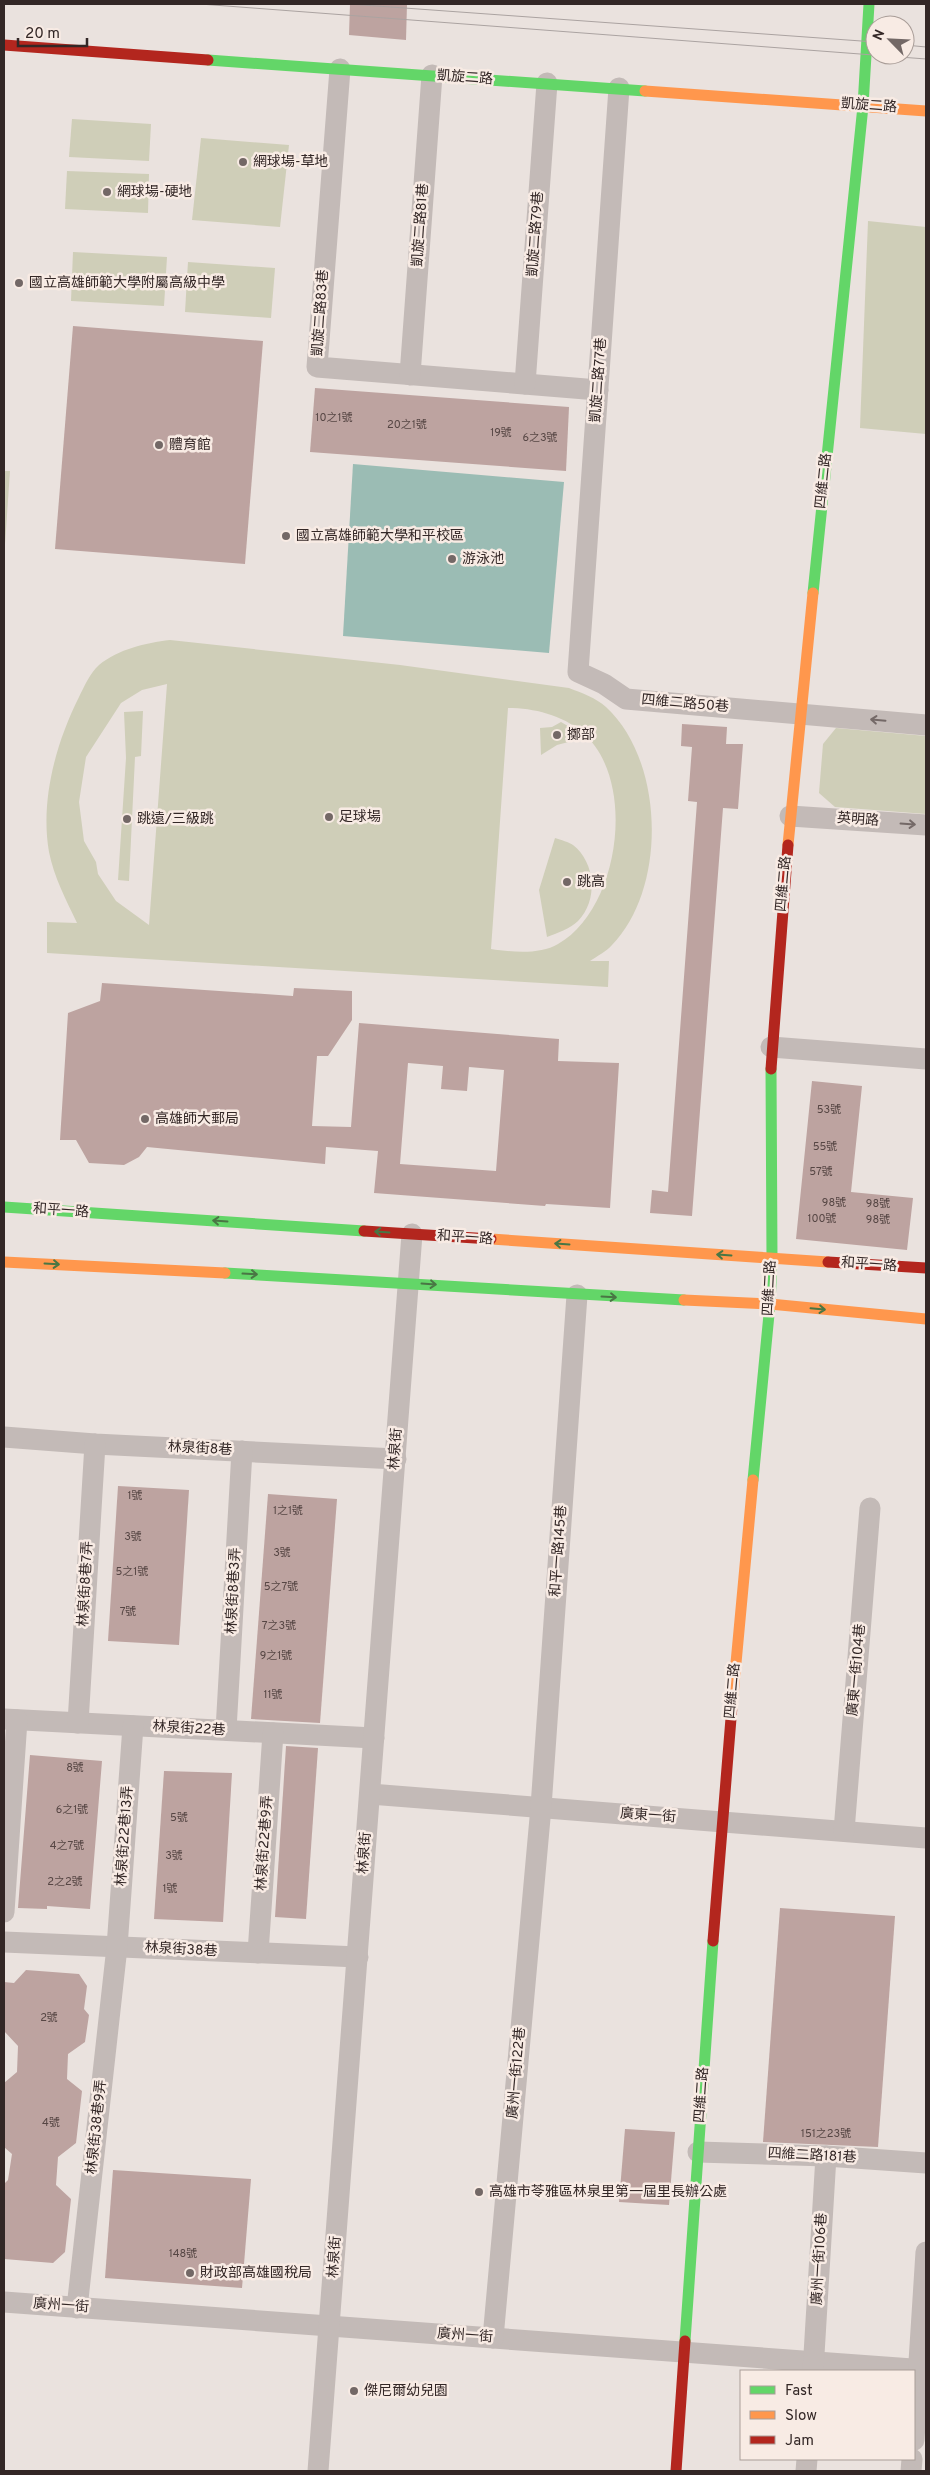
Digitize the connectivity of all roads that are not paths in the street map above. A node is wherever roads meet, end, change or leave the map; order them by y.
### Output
1 (869, 4) edge
2 (4, 44) edge
3 (340, 69) junction
4 (432, 75) junction
5 (547, 83) junction
6 (619, 88) junction
7 (863, 106) junction
8 (926, 111) edge
9 (410, 374) junction
10 (525, 384) junction
11 (598, 390) junction
12 (578, 672) joint
13 (800, 713) junction
14 (926, 725) edge
15 (790, 816) junction
16 (926, 825) edge
17 (771, 1047) junction
18 (926, 1059) edge
19 (4, 1207) edge
20 (412, 1234) junction
21 (772, 1258) junction
22 (4, 1262) edge
23 (926, 1268) edge
24 (409, 1282) junction
25 (576, 1295) junction
26 (770, 1304) junction
27 (926, 1319) edge
28 (4, 1437) edge
29 (94, 1444) junction
30 (242, 1451) junction
31 (396, 1459) junction
32 (870, 1508) dead end
33 (10, 1719) edge
34 (78, 1723) junction
35 (133, 1726) junction
36 (226, 1730) junction
37 (273, 1733) junction
38 (374, 1738) junction
39 (370, 1794) junction
40 (541, 1808) junction
41 (722, 1822) junction
42 (844, 1832) junction
43 (926, 1838) edge
44 (4, 1912) edge
45 (4, 1942) edge
46 (117, 1947) junction
47 (258, 1953) junction
48 (358, 1957) junction
49 (698, 2152) junction
50 (826, 2156) junction
51 (926, 2163) edge
52 (926, 2252) edge
53 (4, 2302) edge
54 (77, 2308) junction
55 (329, 2326) junction
56 (493, 2338) junction
57 (684, 2352) junction
58 (814, 2366) edge
59 (923, 2370) edge
60 (915, 2432) edge
61 (318, 2471) edge
62 (676, 2471) edge

1 - 7 street, 四維二路
2 - 3 street, 凱旋二路
3 - 4 street, 凱旋二路
3 - 9 street, 凱旋二路83巷
4 - 5 street, 凱旋二路
4 - 9 street, 凱旋二路81巷
5 - 6 street, 凱旋二路
5 - 10 street, 凱旋二路79巷
6 - 7 street, 凱旋二路
6 - 11 street, 凱旋二路77巷
7 - 8 street, 凱旋二路
7 - 13 street, 四維二路
9 - 10 street, 凱旋二路83巷
10 - 11 street, 凱旋二路83巷
11 - 12 street, 凱旋二路77巷
12 - 13 street, 四維二路50巷
14 -> 13 street
13 - 15 street, 四維二路
15 -> 16 street, 英明路
15 - 17 street, 四維二路
17 - 18 street
17 - 21 street, 四維二路
20 -> 19 street, 和平一路
21 -> 20 street, 和平一路
20 - 24 street, 林泉街
21 - 23 street, 和平一路
21 - 26 street, 四維二路
22 -> 24 street
24 -> 25 street
24 - 31 street, 林泉街
25 -> 26 street
25 - 40 street, 和平一路145巷
26 -> 27 street
26 - 41 street, 四維二路
28 - 29 street, 林泉街8巷
29 - 30 street, 林泉街8巷
29 - 34 street, 林泉街8巷7弄
30 - 31 street, 林泉街8巷
30 - 36 street, 林泉街8巷3弄
31 - 38 street, 林泉街
32 - 42 street, 廣東一街104巷
33 - 34 street, 林泉街22巷
33 - 44 street
34 - 35 street, 林泉街22巷
35 - 36 street, 林泉街22巷
35 - 46 street, 林泉街22巷13弄
36 - 37 street, 林泉街22巷
37 - 38 street, 林泉街22巷
37 - 47 street, 林泉街22巷9弄
38 - 39 street, 林泉街
39 - 40 street, 廣東一街
39 - 48 street, 林泉街
40 - 41 street, 廣東一街
40 - 56 street, 廣州一街122巷
41 - 42 street, 廣東一街
41 - 49 street, 四維二路
42 - 43 street, 廣東一街
45 - 46 street, 林泉街38巷
46 - 47 street, 林泉街38巷
46 - 54 street, 林泉街38巷9弄
47 - 48 street, 林泉街38巷
48 - 55 street, 林泉街
49 - 50 street, 四維二路181巷
49 - 57 street, 四維二路
50 - 51 street, 四維二路181巷
50 - 58 street, 廣州一街106巷
52 - 59 street
53 - 54 street, 廣州一街
54 - 55 street, 廣州一街
55 - 56 street, 廣州一街
55 - 61 street, 林泉街
56 - 57 street, 廣州一街
57 - 58 street, 廣州一街
57 - 62 street, 四維二路
58 - 59 street, 廣州一街
59 - 60 street

